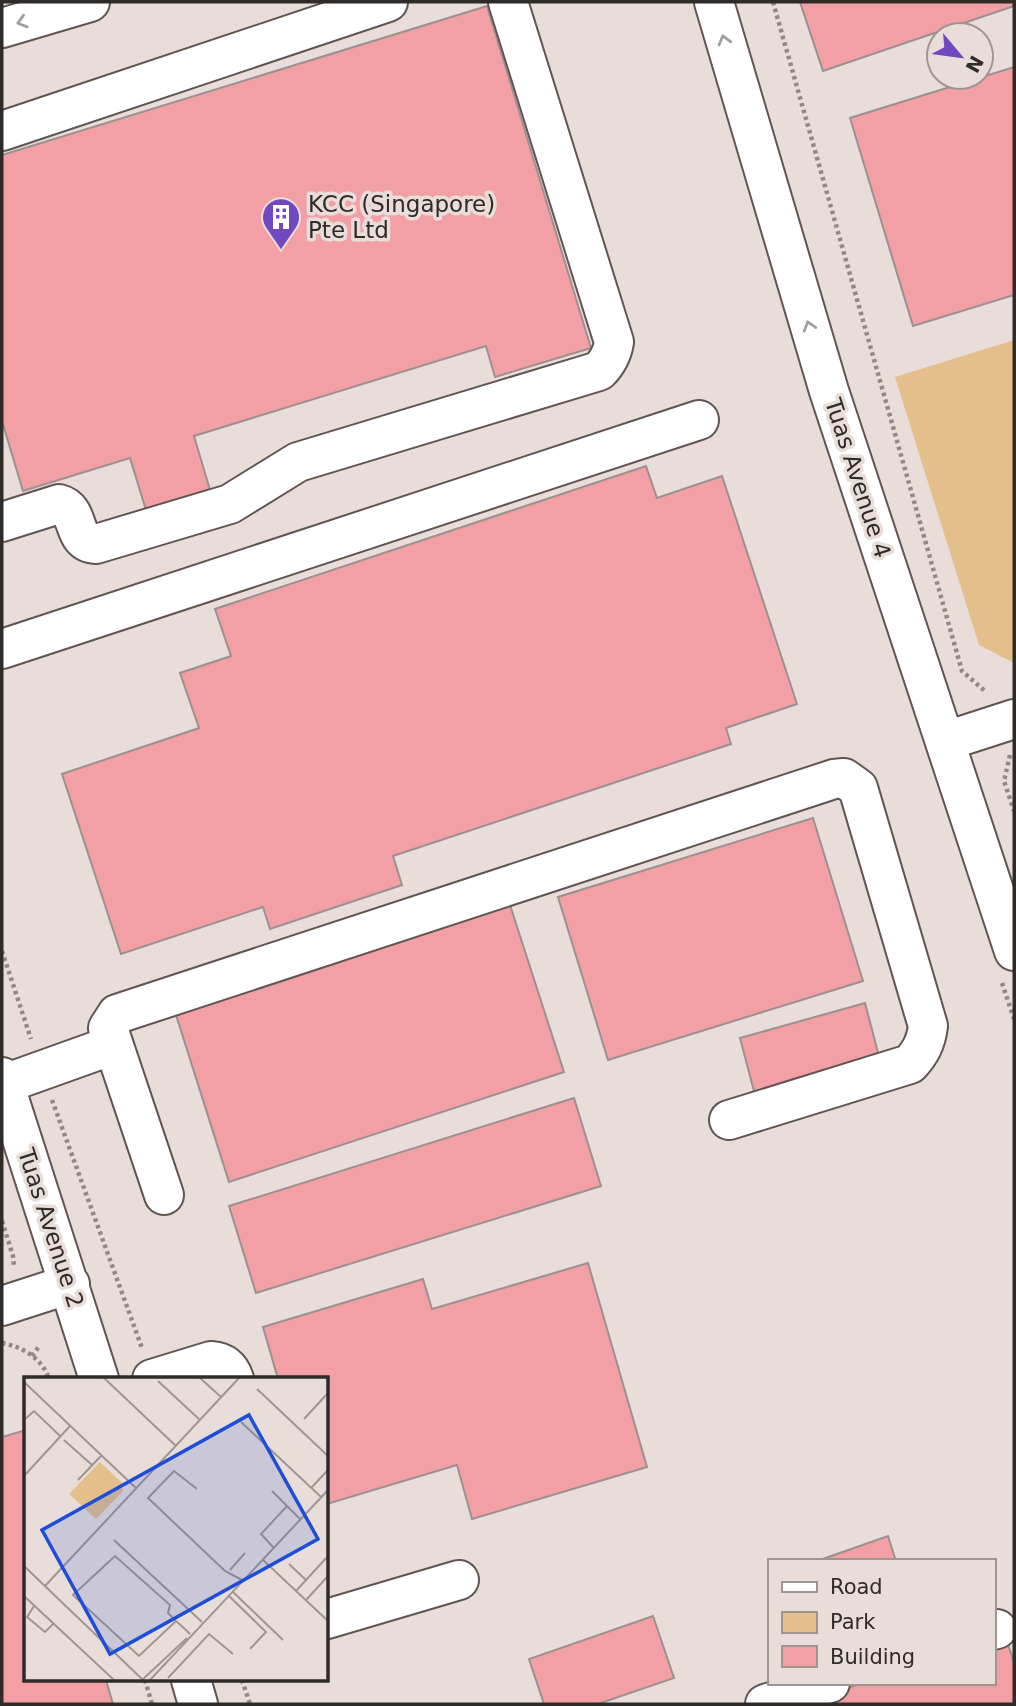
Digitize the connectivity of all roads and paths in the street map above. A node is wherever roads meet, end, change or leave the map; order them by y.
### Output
1 (90, 2) edge
2 (388, 2) edge
3 (509, 2) edge
4 (713, 2) edge
5 (773, 2) edge
6 (2, 29) edge
7 (2, 131) edge
8 (699, 420) dead end
9 (2, 522) edge
10 (2, 649) edge
11 (1006, 707) edge
12 (946, 741) junction
13 (1008, 757) dead end
14 (1014, 811) edge
15 (2, 951) edge
16 (1014, 951) edge
17 (113, 1045) junction
18 (41, 1070) junction
19 (3, 1080) edge
20 (729, 1121) dead end
21 (164, 1195) dead end
22 (2, 1221) edge
23 (70, 1284) junction
24 (5, 1290) edge
25 (2, 1343) edge
26 (40, 1345) dead end
27 (32, 1356) junction
28 (49, 1377) edge
29 (98, 1377) edge
30 (151, 1377) edge
31 (159, 1377) edge
32 (233, 1377) edge
33 (458, 1580) dead end
34 (329, 1618) edge
35 (146, 1682) edge
36 (192, 1682) edge
37 (243, 1682) edge
38 (824, 1685) edge
39 (152, 1704) edge
40 (198, 1704) edge
41 (250, 1704) edge
42 (765, 1704) edge

1 -> 6 street
2 - 7 street
3 - 9 street
12 -> 4 street, Tuas Avenue 4
5 - 11 path
8 - 10 street
11 - 12 street
12 - 16 street, Tuas Avenue 4
13 - 14 path
15 - 18 path
17 - 18 street
17 - 20 street
17 - 21 street
18 - 19 street
18 - 30 path
19 - 23 street, Tuas Avenue 2
22 - 24 path
23 - 24 street
23 - 29 street, Tuas Avenue 2
25 - 27 path
26 - 27 path
27 - 28 path
31 - 32 street
33 - 34 street
35 - 39 path
36 - 40 street
37 - 41 path
38 - 42 street

